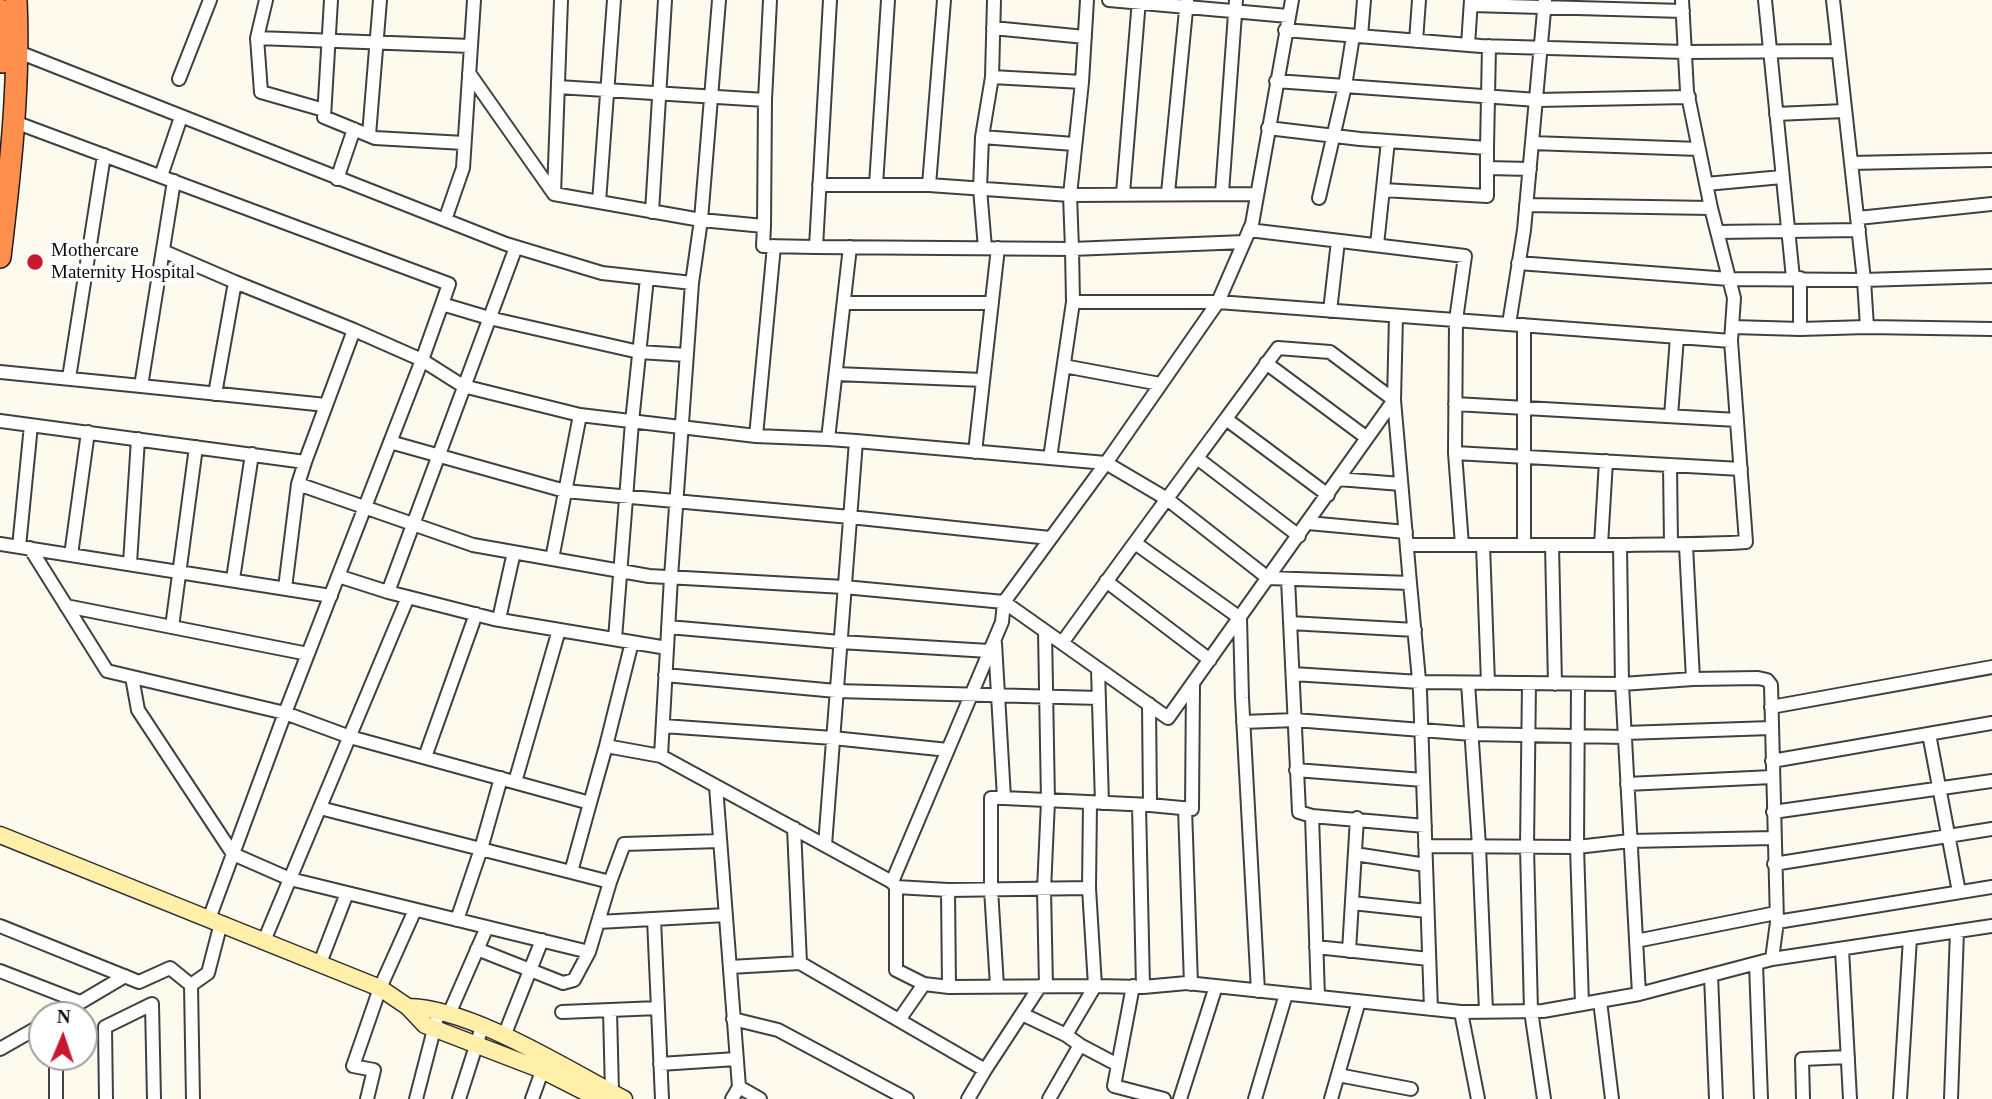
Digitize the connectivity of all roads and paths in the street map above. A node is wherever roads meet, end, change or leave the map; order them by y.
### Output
1 (16, 0) edge
2 (210, 0) edge
3 (266, 0) edge
4 (331, 0) edge
5 (380, 0) edge
6 (474, 0) edge
7 (561, 0) edge
8 (614, 0) edge
9 (664, 0) edge
10 (719, 0) edge
11 (770, 0) edge
12 (830, 0) edge
13 (888, 0) edge
14 (944, 0) edge
15 (994, 0) edge
16 (1087, 0) edge
17 (1109, 0) edge
18 (1292, 0) edge
19 (1364, 0) edge
20 (1419, 0) edge
21 (1765, 0) edge
22 (1832, 0) edge
23 (1139, 1) edge
24 (1471, 2) edge
25 (1187, 3) edge
26 (1544, 4) edge
27 (1235, 6) edge
28 (1683, 6) edge
29 (0, 10) edge
30 (1288, 16) junction
31 (993, 28) junction
32 (1285, 30) junction
33 (1357, 36) junction
34 (1085, 37) junction
35 (257, 38) junction
36 (328, 40) junction
37 (1416, 41) junction
38 (376, 42) junction
39 (1468, 45) junction
40 (471, 46) junction
41 (1489, 46) junction
42 (1542, 48) junction
43 (16, 51) junction
44 (1837, 51) junction
45 (1685, 52) junction
46 (1769, 52) junction
47 (469, 73) junction
48 (992, 77) junction
49 (179, 79) dead end
50 (1276, 81) junction
51 (1082, 82) junction
52 (1345, 86) junction
53 (558, 87) junction
54 (608, 89) junction
55 (660, 93) junction
56 (713, 97) junction
57 (1689, 97) junction
58 (1489, 98) junction
59 (765, 100) junction
60 (1537, 100) junction
61 (324, 110) junction
62 (1844, 111) junction
63 (1776, 114) junction
64 (181, 117) junction
65 (6, 122) edge
66 (1268, 128) junction
67 (354, 129) junction
68 (369, 135) junction
69 (1333, 136) junction
70 (982, 137) junction
71 (1388, 141) junction
72 (464, 143) junction
73 (1532, 143) junction
74 (1074, 144) junction
75 (1487, 148) junction
76 (1699, 149) junction
77 (104, 155) junction
78 (1991, 160) edge
79 (1851, 163) junction
80 (1487, 167) junction
81 (1530, 169) junction
82 (160, 176) junction
83 (1782, 177) junction
84 (337, 179) junction
85 (174, 181) junction
86 (1706, 184) junction
87 (820, 185) junction
88 (876, 185) junction
89 (929, 185) junction
90 (980, 189) junction
91 (1383, 190) junction
92 (1122, 193) junction
93 (1168, 193) junction
94 (554, 194) junction
95 (1222, 194) junction
96 (1257, 194) junction
97 (1070, 195) junction
98 (1319, 198) dead end
99 (600, 202) junction
100 (1992, 204) edge
101 (1526, 205) junction
102 (1711, 208) junction
103 (652, 212) junction
104 (444, 220) junction
105 (701, 220) junction
106 (1859, 224) junction
107 (764, 226) junction
108 (1789, 231) junction
109 (1717, 232) junction
110 (1246, 236) junction
111 (1338, 241) junction
112 (1377, 245) junction
113 (774, 246) junction
114 (516, 247) junction
115 (816, 247) junction
116 (850, 247) junction
117 (992, 248) junction
118 (1072, 249) junction
119 (163, 251) junction
120 (0, 257) edge
121 (1518, 264) junction
122 (1992, 276) edge
123 (647, 278) junction
124 (1797, 278) junction
125 (1729, 279) junction
126 (1864, 280) junction
127 (235, 282) junction
128 (692, 283) junction
129 (1073, 302) junction
130 (1218, 302) junction
131 (844, 303) junction
132 (992, 303) junction
133 (442, 304) junction
134 (1330, 311) junction
135 (1396, 316) junction
136 (489, 318) junction
137 (1456, 320) junction
138 (1509, 324) junction
139 (1524, 325) junction
140 (1732, 327) junction
141 (1867, 327) junction
142 (1800, 329) junction
143 (1992, 329) edge
144 (354, 330) junction
145 (1677, 337) junction
146 (1731, 341) junction
147 (639, 352) junction
148 (687, 355) junction
149 (422, 359) junction
150 (1266, 363) junction
151 (1064, 366) junction
152 (0, 372) edge
153 (836, 374) junction
154 (69, 378) junction
155 (983, 380) junction
156 (1160, 384) junction
157 (141, 386) junction
158 (463, 386) junction
159 (215, 394) junction
160 (1394, 400) junction
161 (1455, 404) junction
162 (326, 405) junction
163 (1523, 408) junction
164 (580, 415) junction
165 (1671, 416) junction
166 (1226, 419) junction
167 (1737, 420) junction
168 (0, 421) edge
169 (632, 422) junction
170 (31, 425) junction
171 (681, 429) junction
172 (88, 432) junction
173 (756, 436) junction
174 (1367, 438) junction
175 (138, 439) junction
176 (828, 439) junction
177 (856, 441) junction
178 (390, 442) junction
179 (196, 447) junction
180 (975, 452) junction
181 (1455, 453) junction
182 (252, 454) junction
183 (438, 455) junction
184 (1523, 457) junction
185 (1050, 458) junction
186 (1197, 458) junction
187 (1606, 461) junction
188 (305, 462) junction
189 (1106, 463) junction
190 (1671, 465) junction
191 (1741, 469) junction
192 (1338, 479) junction
193 (298, 484) junction
194 (1401, 484) junction
195 (565, 491) junction
196 (1328, 495) junction
197 (627, 497) junction
198 (1167, 499) junction
199 (676, 502) junction
200 (365, 508) junction
201 (850, 517) junction
202 (1308, 523) junction
203 (412, 524) junction
204 (1298, 536) junction
205 (1050, 538) junction
206 (1406, 539) junction
207 (1135, 543) junction
208 (0, 544) edge
209 (1671, 544) junction
210 (1462, 545) junction
211 (1483, 545) junction
212 (1524, 545) junction
213 (1552, 545) junction
214 (1601, 545) junction
215 (1620, 545) junction
216 (1686, 546) junction
217 (25, 548) junction
218 (514, 552) junction
219 (71, 555) junction
220 (552, 559) junction
221 (130, 563) junction
222 (181, 571) junction
223 (620, 571) junction
224 (338, 576) junction
225 (671, 578) junction
226 (1268, 578) junction
227 (233, 579) junction
228 (1288, 579) junction
229 (1106, 582) junction
230 (1410, 583) junction
231 (844, 587) junction
232 (285, 588) junction
233 (388, 592) junction
234 (331, 596) junction
235 (408, 597) junction
236 (1004, 602) junction
237 (66, 606) junction
238 (476, 614) junction
239 (1240, 618) junction
240 (499, 620) junction
241 (1290, 623) junction
242 (172, 627) junction
243 (668, 627) junction
244 (559, 630) junction
245 (1415, 630) junction
246 (1045, 631) junction
247 (995, 638) junction
248 (615, 639) junction
249 (632, 642) junction
250 (840, 642) junction
251 (1062, 643) junction
252 (667, 648) junction
253 (989, 651) junction
254 (308, 654) junction
255 (1210, 660) junction
256 (1992, 667) edge
257 (1098, 668) junction
258 (1293, 674) junction
259 (666, 675) junction
260 (132, 677) junction
261 (1693, 679) junction
262 (1420, 682) junction
263 (1194, 683) junction
264 (1468, 683) junction
265 (1488, 683) junction
266 (1529, 683) junction
267 (1555, 684) junction
268 (1578, 684) junction
269 (1622, 684) junction
270 (836, 691) junction
271 (971, 696) junction
272 (998, 696) junction
273 (1046, 698) junction
274 (1099, 698) junction
275 (1149, 705) junction
276 (1771, 707) junction
277 (285, 713) junction
278 (1295, 720) junction
279 (1243, 722) junction
280 (1992, 723) edge
281 (663, 726) junction
282 (1771, 728) junction
283 (1422, 731) junction
284 (1472, 734) junction
285 (1928, 734) junction
286 (1625, 735) junction
287 (1529, 736) junction
288 (1578, 736) junction
289 (350, 737) junction
290 (833, 738) junction
291 (606, 746) junction
292 (948, 750) junction
293 (661, 756) junction
294 (425, 757) junction
295 (1772, 761) junction
296 (1296, 770) junction
297 (1772, 777) junction
298 (500, 778) junction
299 (1423, 779) junction
300 (1992, 781) edge
301 (515, 782) junction
302 (1627, 784) junction
303 (716, 786) junction
304 (1938, 789) junction
305 (1004, 798) junction
306 (1048, 801) junction
307 (590, 803) junction
308 (1096, 803) junction
309 (1145, 805) junction
310 (320, 808) junction
311 (1185, 808) junction
312 (1773, 812) junction
313 (1312, 816) junction
314 (1357, 818) junction
315 (1425, 826) junction
316 (794, 828) junction
317 (1992, 829) edge
318 (0, 835) edge
319 (1947, 836) junction
320 (1773, 838) junction
321 (720, 841) junction
322 (1630, 841) junction
323 (825, 845) junction
324 (1425, 846) junction
325 (1479, 846) junction
326 (1527, 847) junction
327 (1577, 847) junction
328 (481, 849) junction
329 (1355, 854) junction
330 (233, 855) junction
331 (1774, 864) junction
332 (1426, 865) junction
333 (571, 872) junction
334 (290, 879) junction
335 (610, 883) junction
336 (894, 884) junction
337 (1992, 887) edge
338 (1089, 888) junction
339 (991, 889) junction
340 (948, 890) junction
341 (1044, 890) junction
342 (1959, 892) junction
343 (347, 893) junction
344 (1352, 903) junction
345 (415, 910) junction
346 (1427, 911) junction
347 (726, 915) junction
348 (1777, 918) junction
349 (654, 919) junction
350 (457, 920) junction
351 (215, 921) junction
352 (598, 922) junction
353 (0, 926) edge
354 (1992, 926) edge
355 (487, 927) junction
356 (1957, 931) junction
357 (1910, 938) junction
358 (542, 940) junction
359 (264, 941) junction
360 (1636, 941) junction
361 (1317, 947) junction
362 (477, 949) junction
363 (1842, 949) junction
364 (1349, 951) junction
365 (589, 952) junction
366 (1772, 959) junction
367 (1429, 960) junction
368 (320, 963) junction
369 (800, 963) junction
370 (1756, 964) junction
371 (730, 967) junction
372 (530, 970) junction
373 (0, 971) edge
374 (1711, 975) junction
375 (125, 976) junction
376 (924, 984) junction
377 (1191, 984) junction
378 (191, 985) junction
379 (997, 986) junction
380 (1043, 986) junction
381 (1095, 986) junction
382 (1216, 986) junction
383 (949, 987) junction
384 (1138, 987) junction
385 (380, 988) junction
386 (1258, 991) junction
387 (1286, 994) junction
388 (1639, 994) junction
389 (1318, 997) junction
390 (77, 1001) edge
391 (82, 1001) edge
392 (1359, 1001) junction
393 (1600, 1001) junction
394 (1582, 1004) junction
395 (408, 1007) junction
396 (658, 1008) junction
397 (1431, 1009) junction
398 (610, 1010) junction
399 (1531, 1011) junction
400 (444, 1012) junction
401 (562, 1012) dead end
402 (1461, 1012) junction
403 (1486, 1012) junction
404 (1022, 1014) junction
405 (733, 1019) junction
406 (899, 1020) junction
407 (482, 1027) junction
408 (434, 1028) junction
409 (28, 1033) edge
410 (504, 1035) junction
411 (1066, 1035) junction
412 (476, 1045) junction
413 (1080, 1045) junction
414 (0, 1049) edge
415 (1847, 1057) junction
416 (737, 1059) junction
417 (545, 1064) junction
418 (660, 1064) junction
419 (1118, 1065) junction
420 (985, 1070) junction
421 (56, 1071) edge
422 (1338, 1076) junction
423 (1411, 1089) dead end
424 (1113, 1092) edge
425 (736, 1093) edge
426 (612, 1097) edge
427 (57, 1099) edge
428 (106, 1099) edge
429 (154, 1099) edge
430 (193, 1099) edge
431 (367, 1099) edge
432 (416, 1099) edge
433 (459, 1099) edge
434 (532, 1099) edge
435 (662, 1099) edge
436 (760, 1099) edge
437 (907, 1099) edge
438 (968, 1099) edge
439 (1049, 1099) edge
440 (1164, 1099) edge
441 (1180, 1099) edge
442 (1255, 1099) edge
443 (1331, 1099) edge
444 (1478, 1099) edge
445 (1544, 1099) edge
446 (1612, 1099) edge
447 (1716, 1099) edge
448 (1760, 1099) edge
449 (1803, 1099) edge
450 (1850, 1099) edge
451 (1900, 1099) edge
452 (1951, 1099) edge

1 - 43 highway
2 - 49 street
3 - 35 street
4 - 36 street
5 - 38 street
6 - 40 street
7 - 53 street
8 - 54 street
9 - 55 street
10 - 56 street
11 - 59 street
12 - 87 street
13 - 88 street
14 - 89 street
15 - 31 street
16 - 34 street
17 - 23 street
18 - 30 street
19 - 33 street
20 - 37 street
21 - 46 street
22 - 44 street
23 - 25 street
23 - 92 street
24 - 26 street
24 - 39 street
25 - 27 street
25 - 93 street
26 - 28 street
26 - 42 street
27 - 30 street
27 - 95 street
28 - 45 street
29 - 65 highway
30 - 32 street
31 - 34 street
31 - 48 street
32 - 33 street
32 - 50 street
33 - 37 street
33 - 52 street
34 - 51 street
35 - 36 street
35 - 61 street
36 - 38 street
36 - 61 street
37 - 39 street
38 - 40 street
38 - 68 street
39 - 41 street
40 - 47 street
41 - 42 street
41 - 58 street
42 - 45 street
42 - 60 street
43 - 64 street
43 - 65 highway
44 - 46 street
44 - 62 street
45 - 46 street
45 - 57 street
46 - 63 street
47 - 72 street
47 - 94 street
48 - 51 street
48 - 70 street
50 - 52 street
50 - 66 street
51 - 74 street
52 - 58 street
52 - 69 street
53 - 54 street
53 - 94 street
54 - 55 street
54 - 99 street
55 - 56 street
55 - 103 street
56 - 59 street
56 - 105 street
57 - 60 street
57 - 76 street
58 - 60 street
58 - 75 street
59 - 107 street
60 - 73 street
61 - 67 street
62 - 63 street
62 - 79 street
63 - 83 street
64 - 82 street
64 - 84 street
65 - 77 street
65 - 120 highway
66 - 69 street
66 - 96 street
67 - 68 street
67 - 84 street
68 - 72 street
69 - 71 street
69 - 98 street
70 - 74 street
70 - 90 street
71 - 75 street
71 - 91 street
72 - 104 street
73 - 76 street
73 - 81 street
74 - 97 street
75 - 80 street
76 - 86 street
77 - 82 street
77 - 154 street
78 - 79 street
79 - 106 street
80 - 81 street
80 - 91 street
81 - 101 street
82 - 85 street
83 - 86 street
83 - 108 street
84 - 104 street
85 - 119 street
85 - 133 street
86 - 102 street
87 - 88 street
87 - 115 street
88 - 89 street
89 - 90 street
90 - 97 street
90 - 117 street
91 - 112 street
92 - 93 street
92 - 97 street
93 - 95 street
94 - 99 street
95 - 96 street
96 - 110 street
97 - 118 street
99 - 103 street
100 - 106 street
101 - 102 street
101 - 121 street
102 - 109 street
103 - 105 street
104 - 114 street
105 - 107 street
105 - 128 street
106 - 108 street
106 - 126 street
107 - 113 street
108 - 109 street
108 - 124 street
109 - 125 street
110 - 111 street
110 - 118 street
110 - 130 street
111 - 112 street
111 - 134 street
112 - 137 street
113 - 115 street
113 - 173 street
114 - 123 street
114 - 136 street
115 - 116 street
116 - 117 street
116 - 131 street
117 - 118 street
117 - 132 street
118 - 129 street
119 - 127 street
119 - 157 street
121 - 125 street
121 - 138 street
122 - 126 street
123 - 128 street
123 - 147 street
124 - 125 street
124 - 126 street
124 - 142 street
125 - 140 street
126 - 141 street
127 - 144 street
127 - 159 street
128 - 148 street
129 - 130 street
129 - 151 street
130 - 134 street
130 - 156 street
131 - 132 street
131 - 153 street
132 - 155 street
133 - 136 street
133 - 149 street
134 - 135 street
135 - 137 street
135 - 160 street
136 - 147 street
136 - 158 street
137 - 138 street
137 - 161 street
138 - 139 street
139 - 145 street
139 - 163 street
140 - 142 street
140 - 146 street
141 - 142 street
141 - 143 street
144 - 149 street
144 - 162 street
145 - 146 street
145 - 165 street
146 - 167 street
147 - 148 street
147 - 169 street
148 - 171 street
149 - 158 street
149 - 178 street
150 - 160 street
150 - 166 street
150 - 174 street
151 - 156 street
151 - 185 street
152 - 154 street
153 - 155 street
153 - 176 street
154 - 157 street
155 - 180 street
156 - 189 street
157 - 159 street
158 - 164 street
158 - 183 street
159 - 162 street
160 - 174 street
160 - 194 street
161 - 163 street
161 - 181 street
162 - 188 street
163 - 165 street
163 - 184 street
164 - 169 street
164 - 195 street
165 - 167 street
166 - 186 street
166 - 196 street
167 - 191 street
168 - 170 street
169 - 171 street
169 - 197 street
170 - 172 street
170 - 217 street
171 - 173 street
171 - 199 street
172 - 175 street
172 - 219 street
173 - 176 street
174 - 192 street
175 - 179 street
175 - 221 street
176 - 177 street
177 - 180 street
177 - 201 street
178 - 183 street
178 - 200 street
179 - 182 street
179 - 222 street
180 - 185 street
181 - 184 street
181 - 210 street
182 - 188 street
182 - 227 street
183 - 195 street
183 - 203 street
184 - 187 street
184 - 212 street
185 - 189 street
186 - 198 street
186 - 204 street
187 - 190 street
187 - 214 street
188 - 193 street
189 - 198 street
189 - 205 street
190 - 191 street
190 - 209 street
191 - 216 street
192 - 194 street
192 - 196 street
193 - 200 street
193 - 232 street
194 - 206 street
195 - 197 street
195 - 220 street
196 - 202 street
197 - 199 street
197 - 223 street
198 - 207 street
198 - 226 street
199 - 201 street
199 - 225 street
200 - 203 street
200 - 224 street
201 - 205 street
201 - 231 street
202 - 204 street
202 - 206 street
203 - 218 street
203 - 233 street
204 - 226 street
205 - 236 street
206 - 210 street
206 - 230 street
207 - 229 street
207 - 239 street
208 - 217 street
209 - 215 street
209 - 216 street
210 - 211 street
211 - 212 street
211 - 265 street
212 - 213 street
213 - 214 street
213 - 267 street
214 - 215 street
215 - 269 street
216 - 261 street
217 - 219 street
217 - 237 street
218 - 220 street
218 - 240 street
219 - 221 street
220 - 223 street
221 - 222 street
222 - 227 street
222 - 242 street
223 - 225 street
223 - 248 street
224 - 233 street
224 - 234 street
225 - 231 street
225 - 243 street
226 - 228 street
226 - 239 street
227 - 232 street
228 - 230 street
228 - 241 street
229 - 251 street
229 - 255 street
230 - 245 street
231 - 236 street
231 - 250 street
232 - 234 street
233 - 235 street
234 - 254 street
235 - 238 street
235 - 289 street
236 - 246 street
236 - 247 street
237 - 242 street
237 - 260 street
238 - 240 street
238 - 294 street
239 - 255 street
239 - 279 street
240 - 244 street
241 - 245 street
241 - 258 street
242 - 254 street
243 - 250 street
243 - 252 street
244 - 248 street
244 - 301 street
245 - 262 street
246 - 251 street
246 - 273 street
247 - 253 street
247 - 272 street
248 - 249 street
249 - 252 street
249 - 291 street
250 - 253 street
250 - 270 street
251 - 257 street
252 - 259 street
253 - 271 street
254 - 277 street
255 - 263 street
256 - 276 street
257 - 274 street
257 - 275 street
258 - 262 street
258 - 278 street
259 - 270 street
259 - 281 street
260 - 277 street
260 - 330 street
261 - 269 street
261 - 276 street
262 - 264 street
262 - 283 street
263 - 275 street
263 - 311 street
264 - 265 street
264 - 284 street
265 - 266 street
266 - 267 street
266 - 287 street
267 - 268 street
268 - 269 street
268 - 288 street
269 - 286 street
270 - 271 street
270 - 290 street
271 - 272 street
271 - 292 street
272 - 273 street
272 - 305 street
273 - 274 street
273 - 306 street
274 - 308 street
275 - 309 street
276 - 282 street
277 - 289 street
277 - 330 street
278 - 279 street
278 - 283 street
278 - 296 street
279 - 386 street
280 - 285 street
281 - 290 street
281 - 293 street
282 - 286 street
282 - 295 street
283 - 284 street
283 - 299 street
284 - 287 street
284 - 325 street
285 - 295 street
285 - 304 street
286 - 288 street
286 - 302 street
287 - 288 street
287 - 326 street
288 - 327 street
289 - 294 street
289 - 310 street
290 - 292 street
290 - 323 street
291 - 293 street
291 - 307 street
292 - 336 street
293 - 303 street
294 - 298 street
295 - 297 street
296 - 299 street
296 - 313 street
297 - 302 street
297 - 312 street
298 - 301 street
298 - 328 street
299 - 315 street
300 - 304 street
301 - 307 street
302 - 322 street
303 - 316 street
303 - 321 street
304 - 312 street
304 - 319 street
305 - 306 street
305 - 339 street
306 - 308 street
306 - 341 street
307 - 333 street
308 - 309 street
308 - 338 street
309 - 311 street
309 - 384 street
310 - 328 street
310 - 334 street
311 - 377 street
312 - 320 street
313 - 314 street
313 - 361 street
314 - 315 street
314 - 329 street
315 - 324 street
316 - 323 street
316 - 369 street
317 - 319 street
318 - 351 street
319 - 331 street
319 - 342 street
320 - 322 street
320 - 331 street
321 - 335 street
321 - 347 street
322 - 327 street
322 - 360 street
323 - 336 street
324 - 325 street
324 - 332 street
325 - 326 street
325 - 403 street
326 - 327 street
326 - 399 street
327 - 394 street
328 - 333 street
328 - 350 street
329 - 332 street
329 - 344 street
330 - 334 street
330 - 351 street
331 - 348 street
332 - 346 street
333 - 335 street
334 - 343 street
334 - 359 street
335 - 352 street
336 - 340 street
336 - 376 street
337 - 342 street
338 - 341 street
338 - 381 street
339 - 340 street
339 - 341 street
339 - 379 street
340 - 383 street
341 - 380 street
342 - 348 street
343 - 345 street
343 - 368 street
344 - 346 street
344 - 364 street
345 - 350 street
345 - 385 street
346 - 367 street
347 - 349 street
347 - 371 street
348 - 360 street
348 - 366 street
349 - 352 street
349 - 396 street
350 - 355 street
351 - 359 street
351 - 378 street
352 - 365 street
353 - 375 street
354 - 356 street
355 - 358 street
355 - 362 street
356 - 357 street
356 - 452 street
357 - 363 street
357 - 451 street
358 - 365 street
358 - 372 street
359 - 368 street
360 - 388 street
361 - 364 street
361 - 389 street
362 - 372 street
362 - 400 street
363 - 366 street
363 - 415 street
364 - 367 street
365 - 372 street
366 - 370 street
367 - 397 street
368 - 385 street
369 - 371 street
369 - 406 street
370 - 374 street
370 - 448 street
371 - 405 street
372 - 410 street
373 - 390 street
374 - 388 street
374 - 447 street
375 - 378 street
375 - 391 street
376 - 383 street
376 - 406 street
377 - 382 street
377 - 384 street
378 - 430 street
379 - 380 street
379 - 383 street
380 - 381 street
380 - 404 street
381 - 384 street
381 - 411 street
382 - 386 street
382 - 441 street
384 - 419 street
385 - 395 street
385 - 431 street
386 - 387 street
387 - 389 street
387 - 442 street
388 - 393 street
389 - 392 street
392 - 397 street
392 - 422 street
393 - 394 street
393 - 446 street
394 - 399 street
395 - 400 street
395 - 408 street
396 - 398 street
396 - 418 street
397 - 402 street
398 - 401 street
398 - 426 street
399 - 403 street
399 - 445 street
400 - 407 street
400 - 408 street
402 - 403 street
402 - 444 street
404 - 411 street
404 - 420 street
405 - 416 street
405 - 437 street
406 - 420 street
407 - 410 street
407 - 412 street
408 - 412 street
408 - 432 street
409 - 414 street
410 - 417 street
411 - 413 street
412 - 417 street
412 - 433 street
413 - 419 street
413 - 439 street
415 - 449 street
415 - 450 street
416 - 418 street
416 - 425 street
417 - 426 street
417 - 434 street
418 - 435 street
419 - 424 street
420 - 438 street
421 - 427 street
422 - 423 street
422 - 443 street
424 - 440 street
425 - 436 street
428 - 429 street

